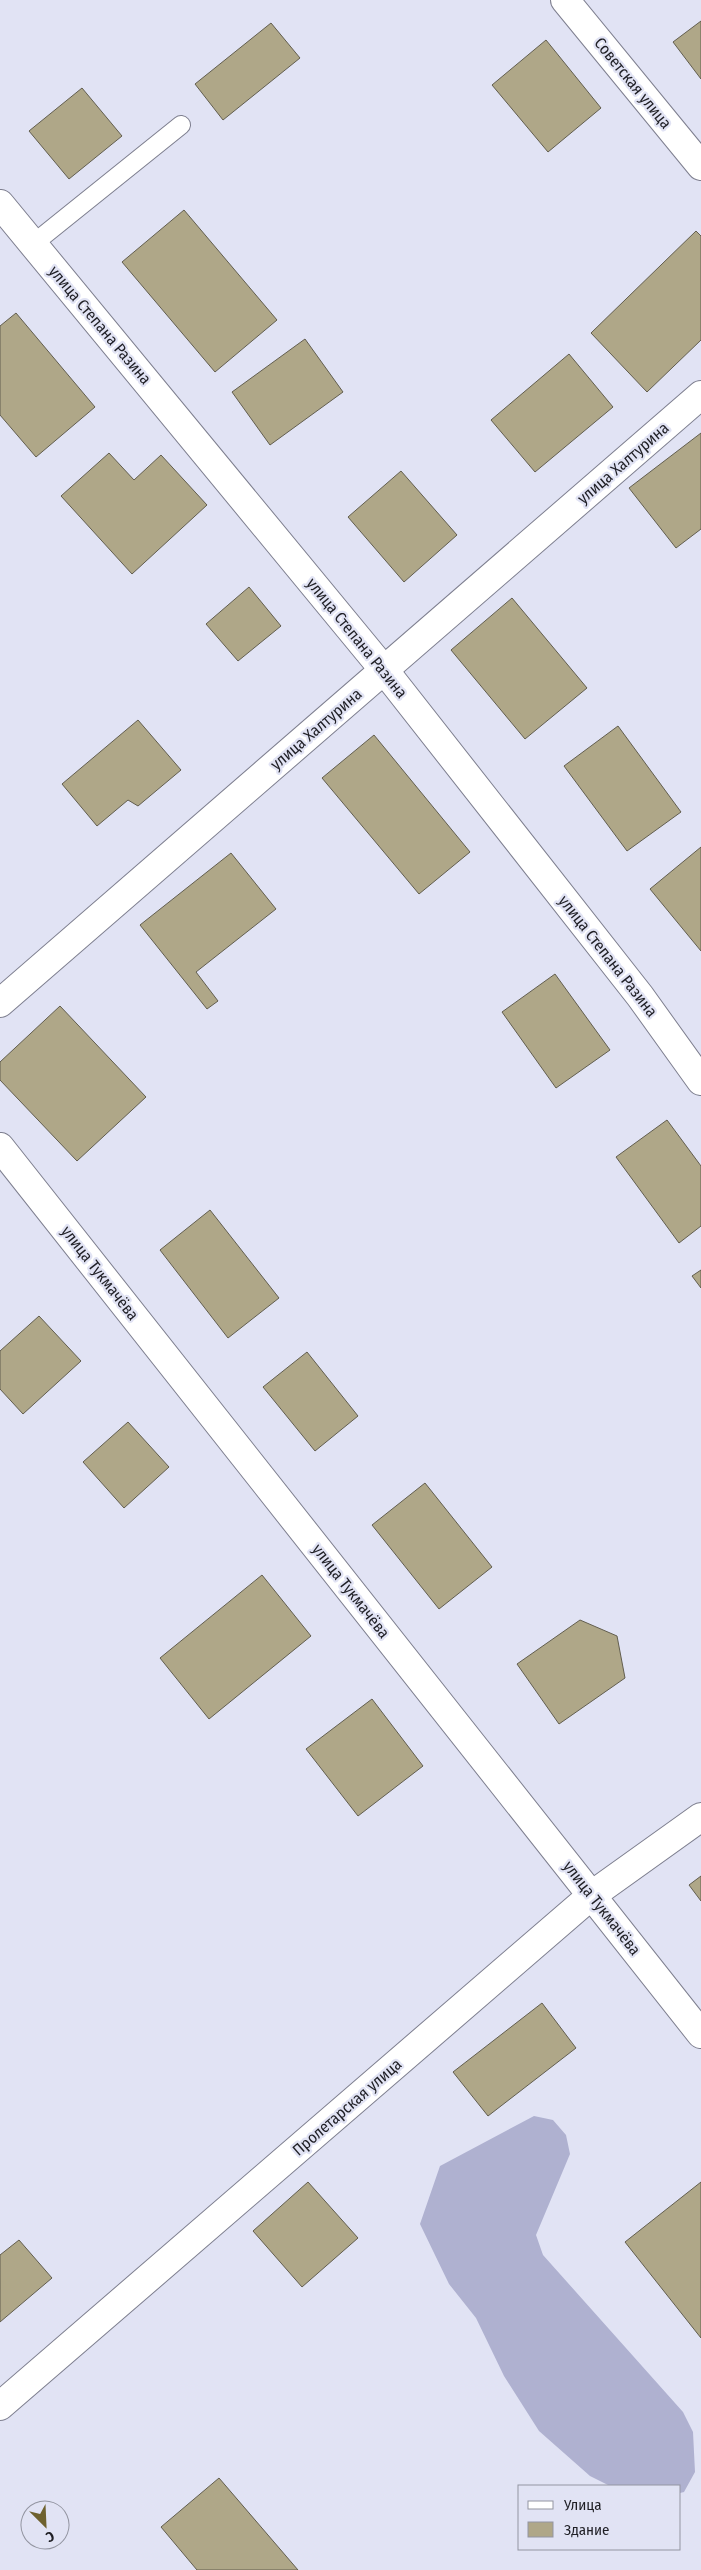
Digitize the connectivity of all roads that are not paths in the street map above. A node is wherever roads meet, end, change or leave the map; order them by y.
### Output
1 (564, 0) edge
2 (181, 125) dead end
3 (701, 166) edge
4 (0, 204) edge
5 (33, 244) junction
6 (701, 395) edge
7 (384, 670) junction
8 (0, 1003) edge
9 (701, 1081) edge
10 (0, 1147) edge
11 (701, 1817) edge
12 (592, 1895) junction
13 (701, 2034) edge
14 (0, 2406) edge

1 - 3 street, Советская улица
2 - 5 lane
4 - 5 street, улица Степана Разина
5 - 7 street, улица Степана Разина
6 - 7 street, улица Халтурина
7 - 8 street, улица Халтурина
7 - 9 street, улица Степана Разина
10 - 12 street, улица Тукмачёва
11 - 12 street, Пролетарская улица
12 - 13 street, улица Тукмачёва
12 - 14 street, Пролетарская улица

